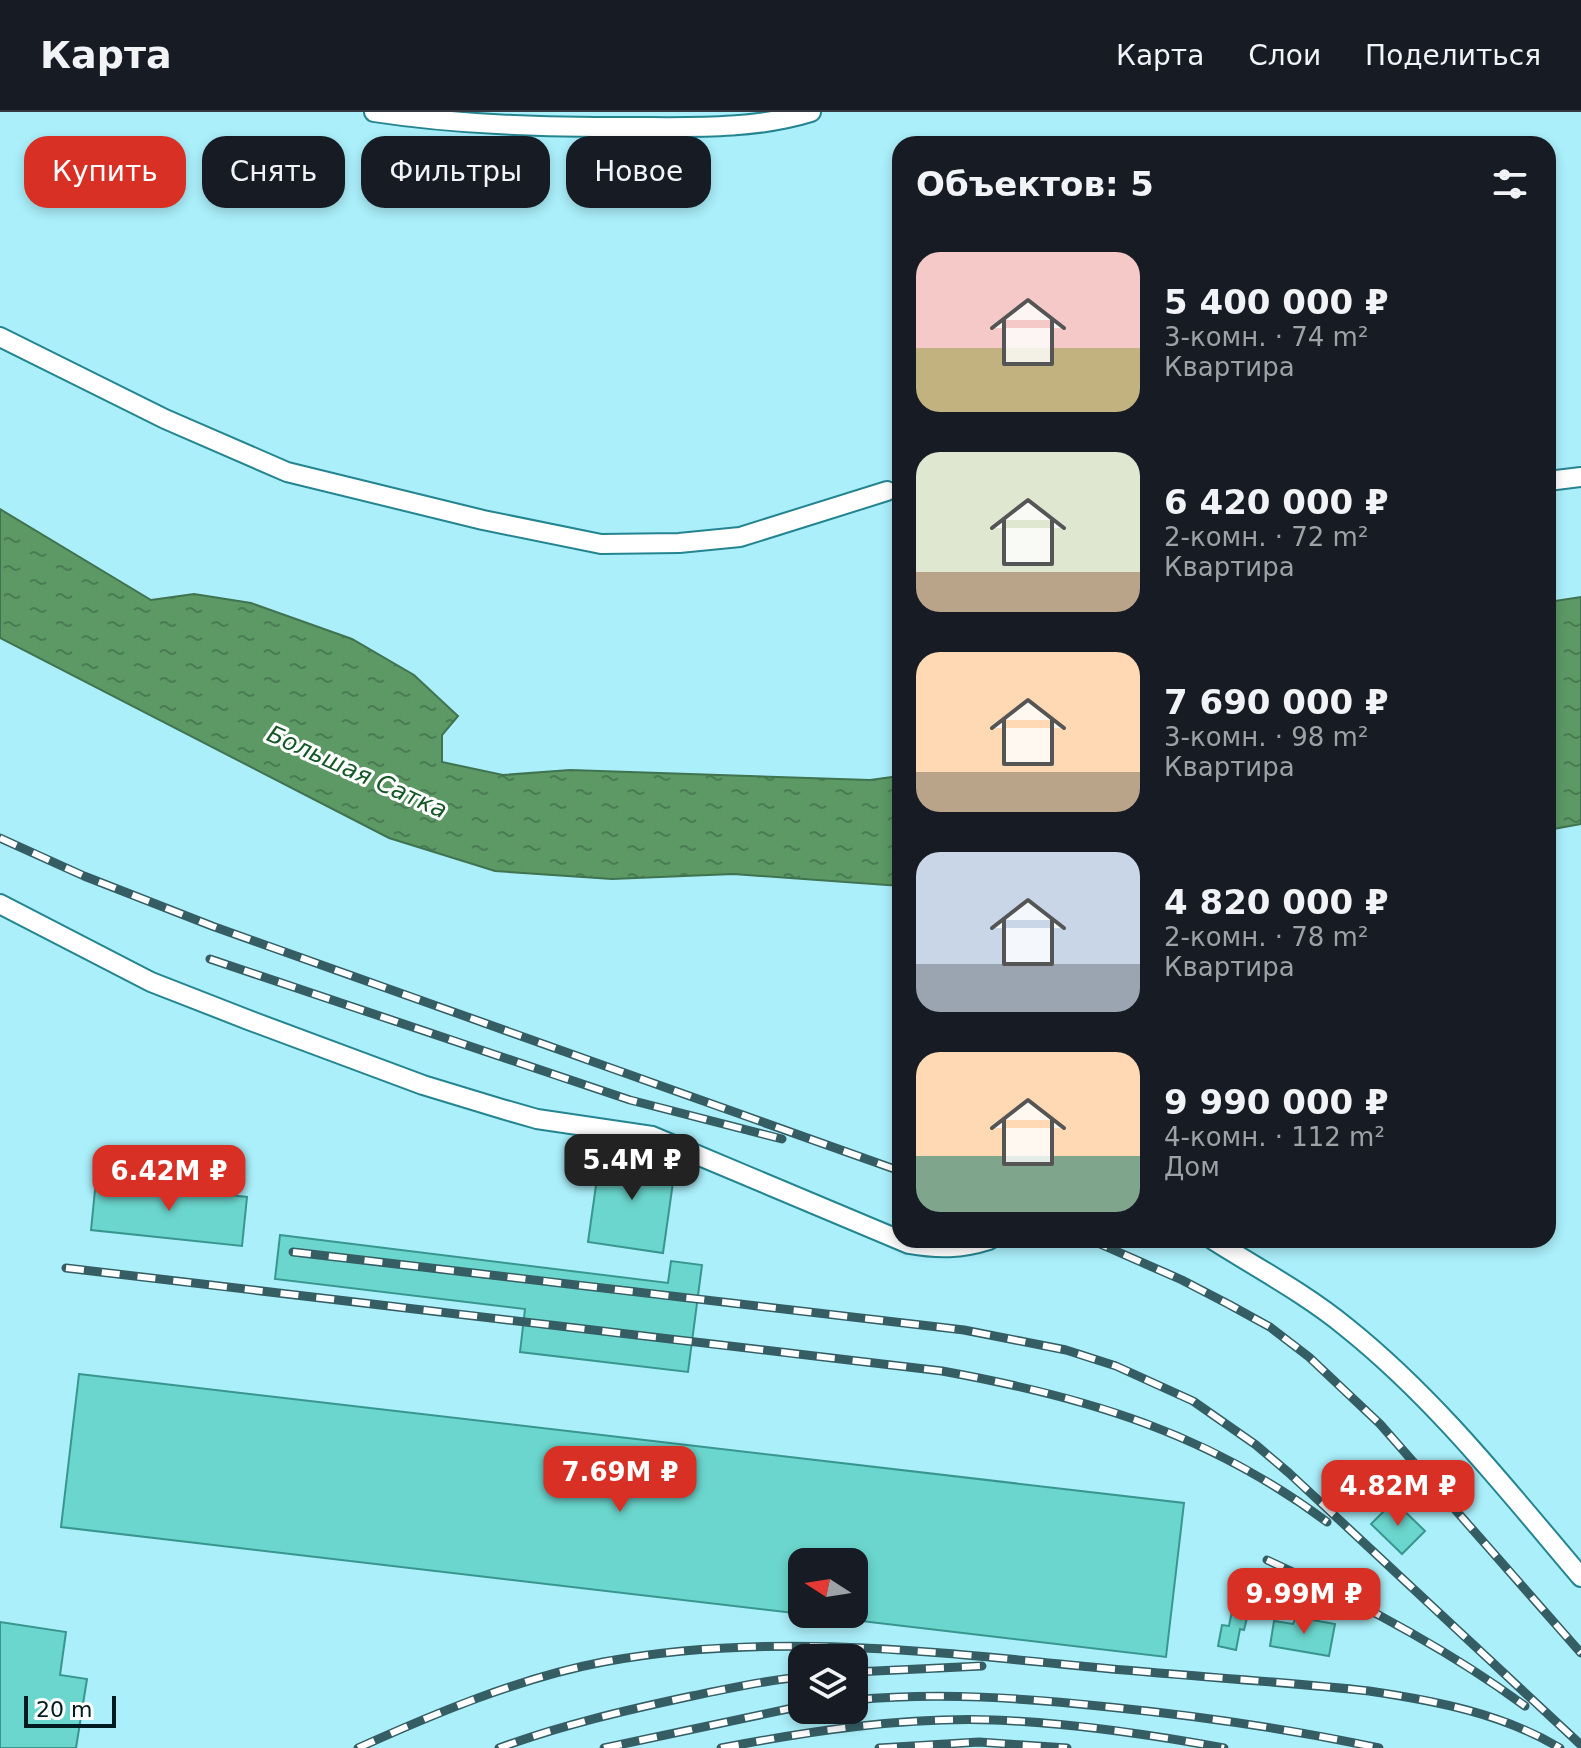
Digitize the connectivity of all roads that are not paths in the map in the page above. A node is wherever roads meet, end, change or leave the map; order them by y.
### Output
1 (374, 112) edge
2 (811, 112) edge
3 (0, 337) edge
4 (1581, 477) edge
5 (1556, 480) edge
6 (887, 491) dead end
7 (0, 904) edge
8 (892, 1237) edge
9 (931, 1248) edge
10 (962, 1248) edge
11 (1225, 1248) edge
12 (1581, 1577) edge

1 - 2 lane
3 - 6 lane
4 - 5 lane
7 - 8 lane
9 - 10 lane
11 - 12 lane

